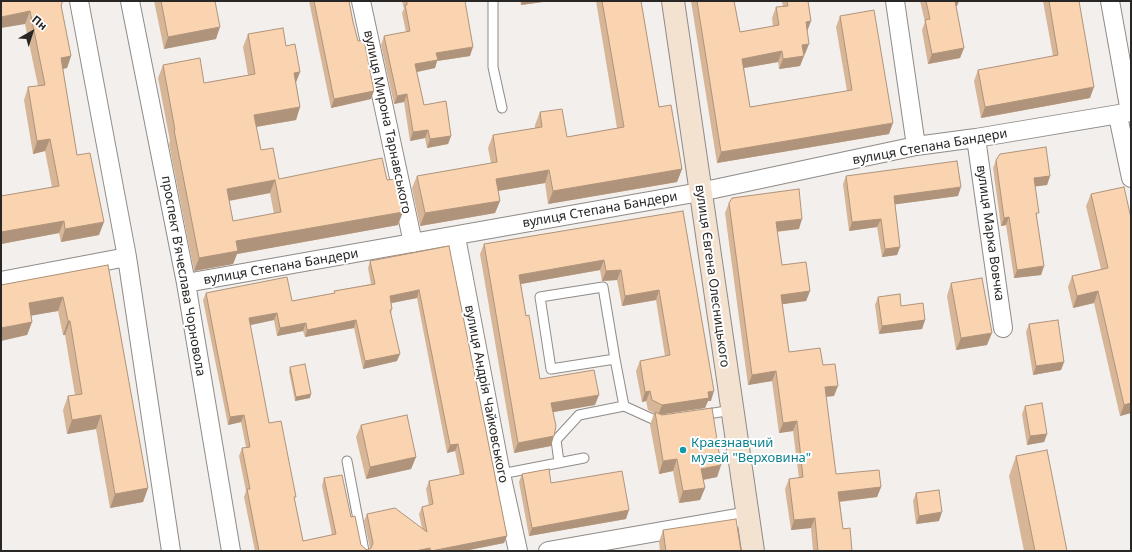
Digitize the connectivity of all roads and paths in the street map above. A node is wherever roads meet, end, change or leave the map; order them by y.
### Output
1 (79, 1) edge
2 (130, 1) edge
3 (361, 1) edge
4 (493, 1) edge
5 (673, 1) edge
6 (895, 1) edge
7 (1110, 1) edge
8 (502, 108) dead end
9 (1126, 113) edge
10 (976, 138) junction
11 (916, 146) junction
12 (1131, 178) edge
13 (700, 192) junction
14 (456, 237) junction
15 (412, 243) junction
16 (127, 257) junction
17 (1, 281) edge
18 (186, 283) junction
19 (1003, 328) dead end
20 (615, 359) junction
21 (624, 406) junction
22 (732, 410) junction
23 (695, 416) edge
24 (672, 419) edge
25 (584, 458) dead end
26 (347, 461) dead end
27 (559, 462) junction
28 (501, 474) junction
29 (748, 516) junction
30 (171, 551) edge
31 (231, 551) edge
32 (364, 551) edge
33 (518, 551) edge
34 (548, 551) edge
35 (753, 551) edge

1 - 16 street
2 - 18 street, проспект Вʼячеслава Чорновола
3 - 15 street, вулиця Мирона Тарнавського
4 - 8 lane
5 - 13 street, вулиця Євгена Олесницького
6 - 11 street
7 - 9 street
9 - 10 street, вулиця Степана Бандери
9 - 12 street
10 - 11 street, вулиця Степана Бандери
10 - 19 street, вулиця Марка Вовчка
11 - 13 street, вулиця Степана Бандери
13 - 14 street, вулиця Степана Бандери
13 - 22 street, вулиця Євгена Олесницького
14 - 15 street, вулиця Степана Бандери
14 - 28 street, вулиця Андрія Чайковського
15 - 18 street, вулиця Степана Бандери
16 - 17 street
16 - 30 street
18 - 31 street, проспект Вʼячеслава Чорновола
20 - 20 lane
20 - 21 lane
21 - 24 lane
21 - 27 lane
22 - 23 lane
22 - 29 street, вулиця Євгена Олесницького
25 - 27 lane
26 - 32 lane
27 - 28 lane
28 - 33 street, вулиця Андрія Чайковського
29 - 34 street
29 - 35 street, вулиця Євгена Олесницького

